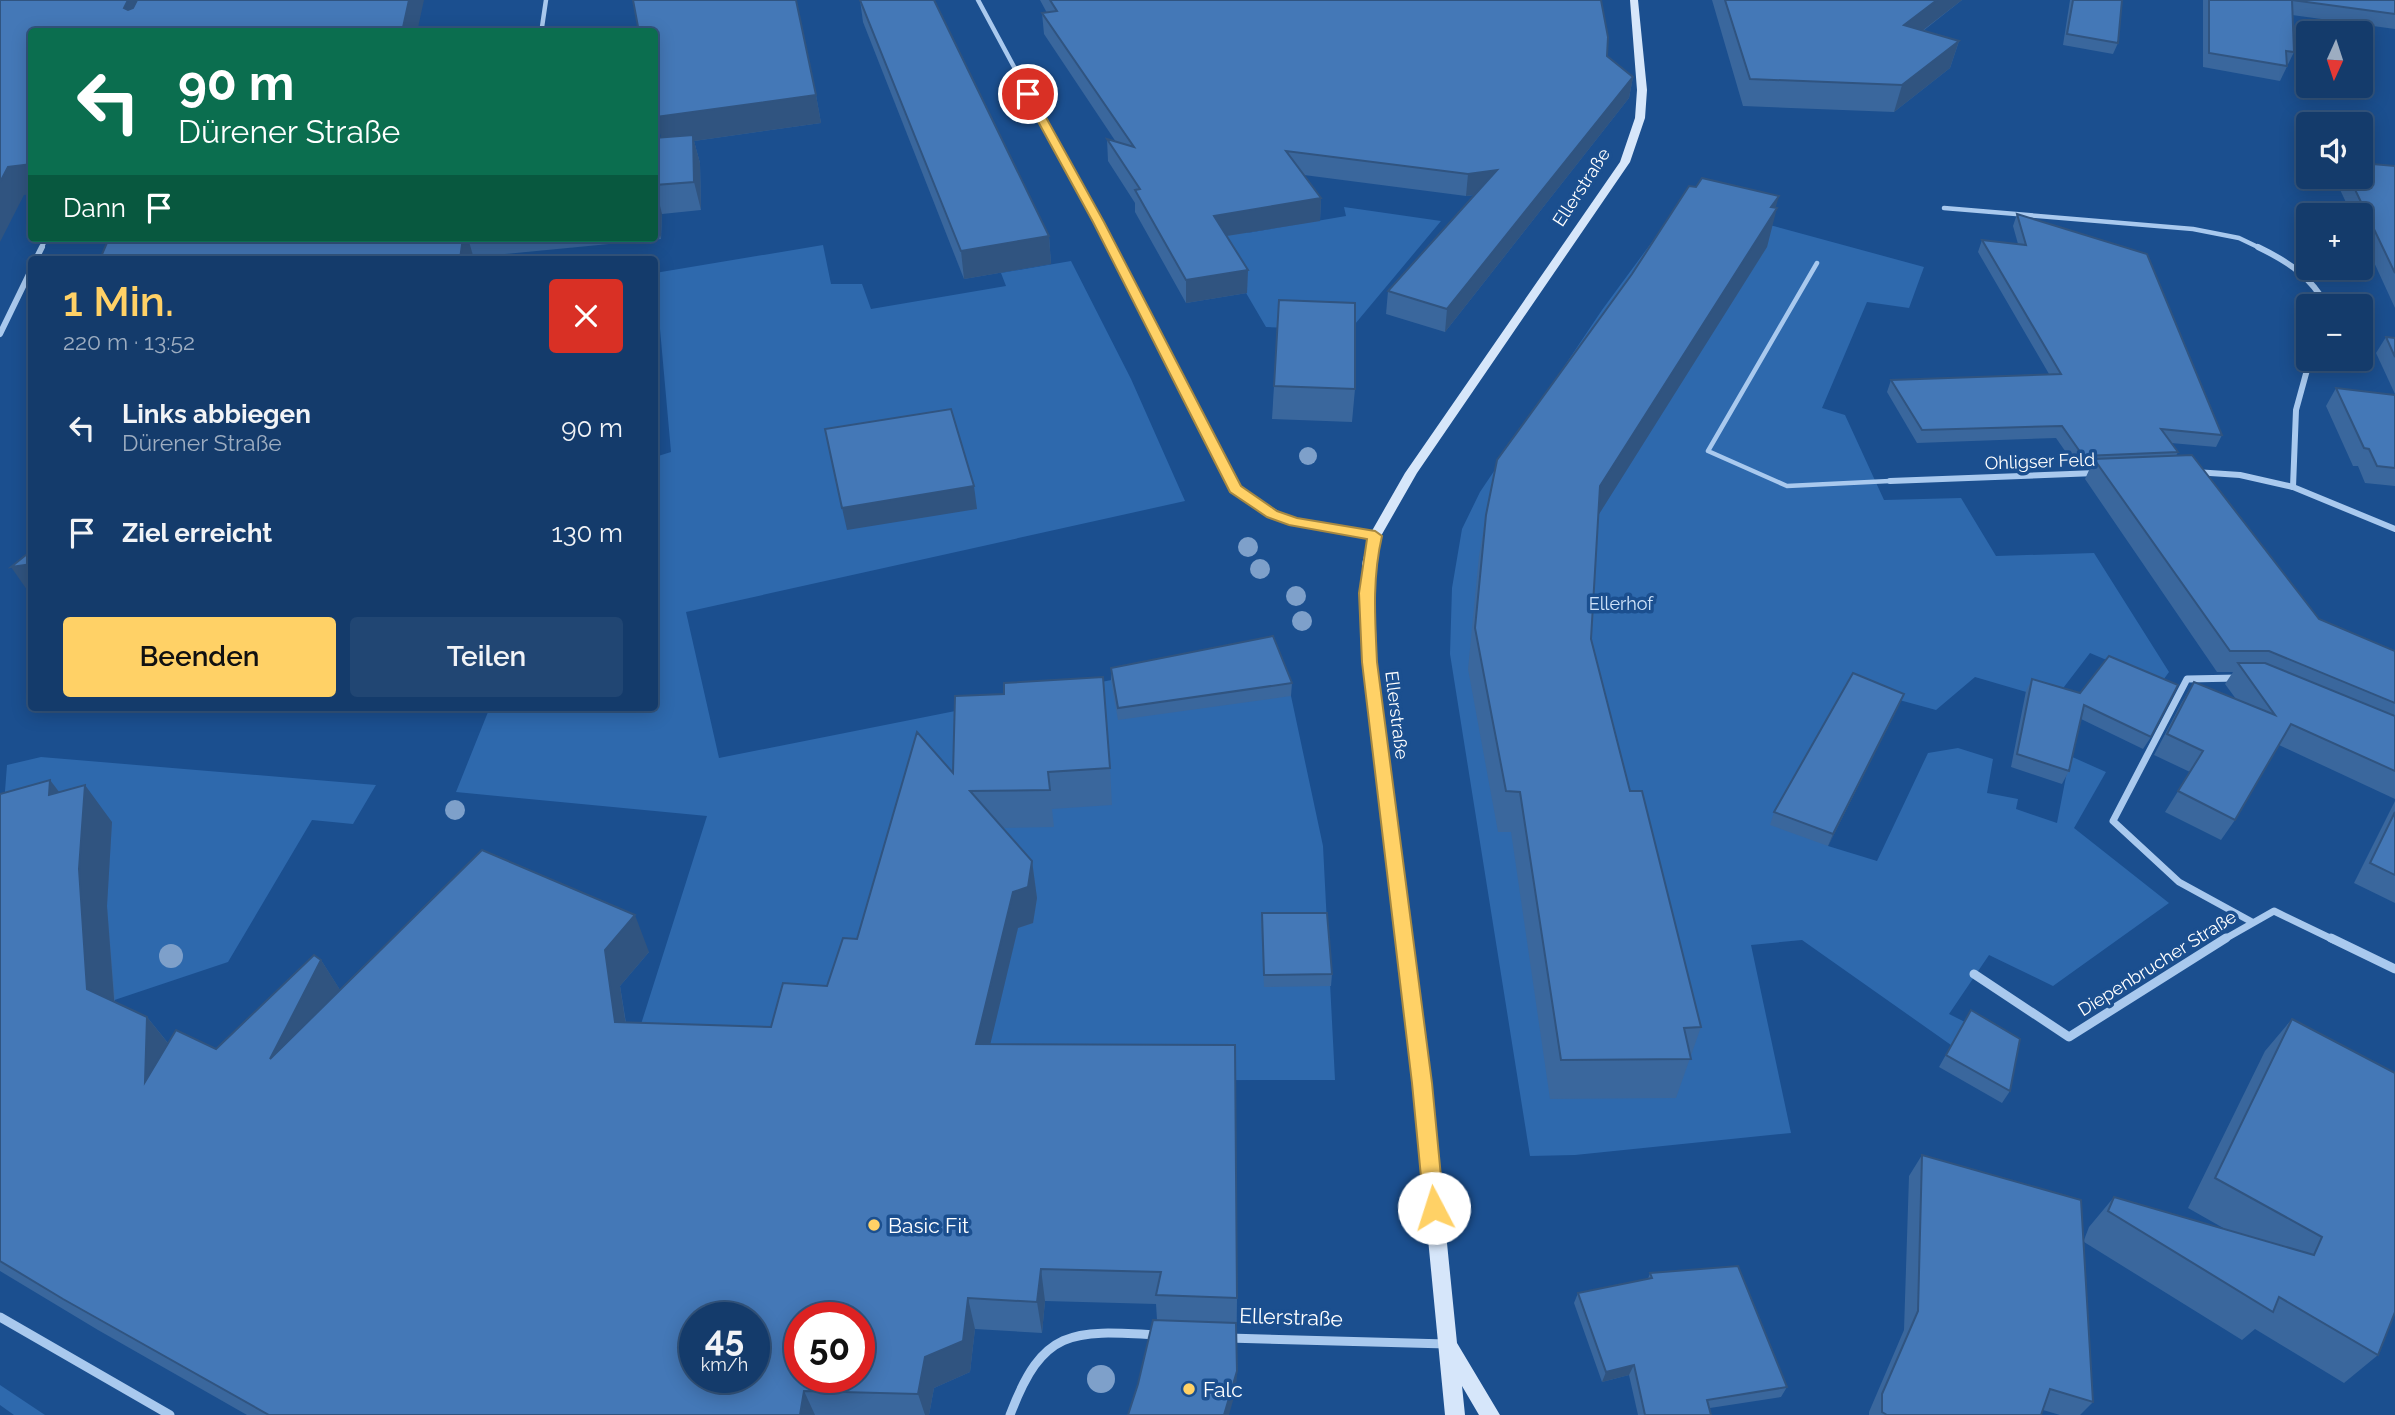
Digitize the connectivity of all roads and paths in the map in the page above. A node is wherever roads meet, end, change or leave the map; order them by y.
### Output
1 (546, 0) edge
2 (978, 0) edge
3 (1634, 0) edge
4 (541, 28) edge
5 (1944, 208) dead end
6 (1817, 263) dead end
7 (28, 276) edge
8 (2320, 294) edge
9 (0, 334) edge
10 (2307, 371) edge
11 (2189, 471) edge
12 (2101, 472) edge
13 (1891, 481) joint
14 (2293, 487) junction
15 (2395, 529) edge
16 (1375, 536) junction
17 (2253, 677) edge
18 (2252, 922) junction
19 (2395, 969) edge
20 (1974, 974) dead end
21 (0, 1317) edge
22 (1175, 1335) edge
23 (1215, 1337) edge
24 (1448, 1344) junction
25 (170, 1415) edge
26 (1010, 1415) edge
27 (1455, 1415) edge
28 (1490, 1415) edge

1 - 4 street
2 - 16 street
3 - 16 main road, Ellerstraße
5 - 8 street
6 - 13 lane, Ohligser Feld
7 - 9 street
10 - 14 street
11 - 14 street
12 - 13 street, Ohligser Feld
14 - 15 street
16 - 24 main road, Ellerstraße
17 - 18 street, Diepenbrucher Straße
18 - 19 street, Diepenbrucher Straße
18 - 20 street, Diepenbrucher Straße
21 - 25 street
22 - 26 street
23 - 24 street, Ellerstraße
24 - 27 main road, Ellerstraße
24 - 28 main road

